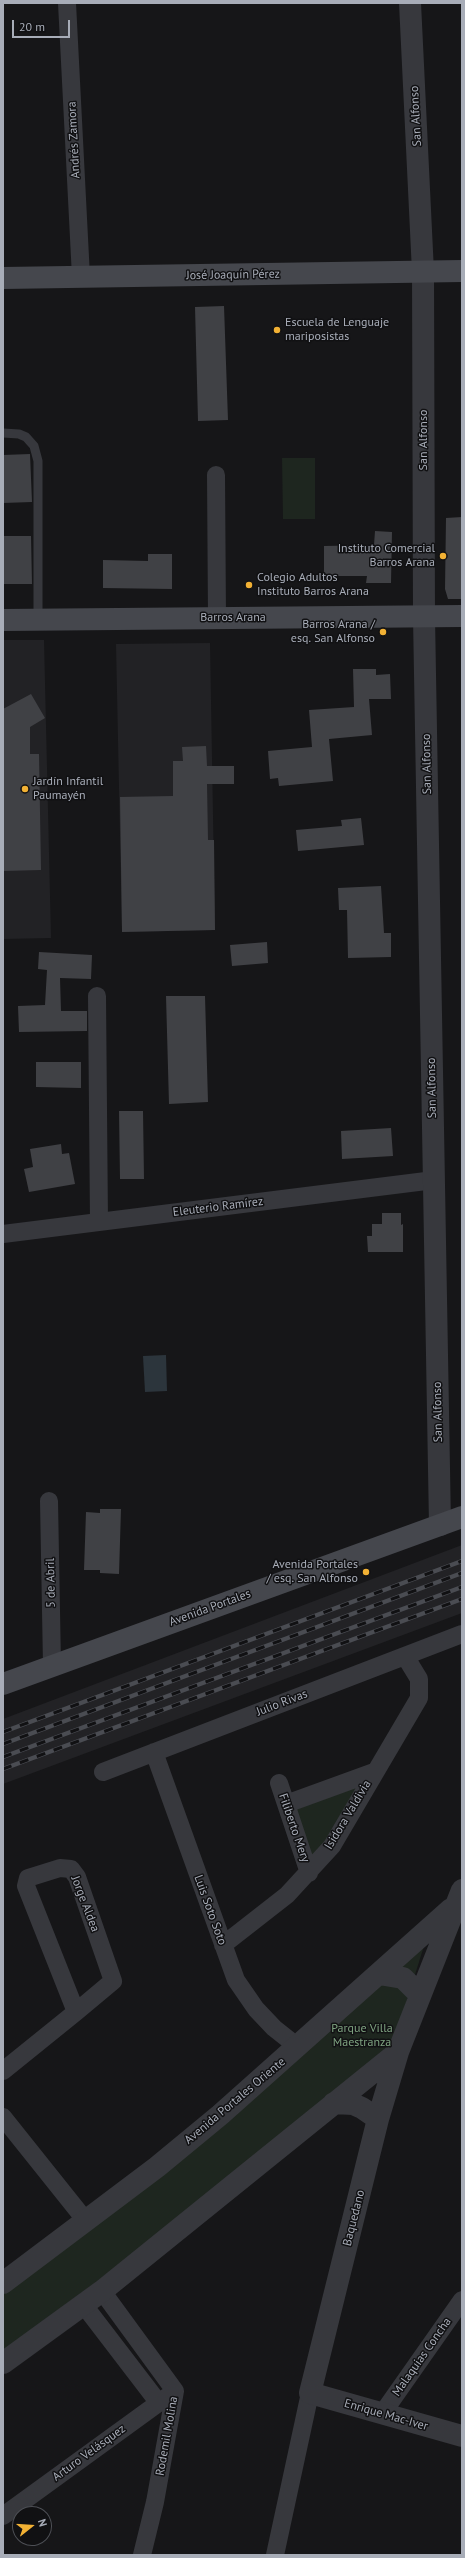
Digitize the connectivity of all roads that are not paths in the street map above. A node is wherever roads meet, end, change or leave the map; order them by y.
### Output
1 (67, 3) edge
2 (410, 3) edge
3 (462, 271) edge
4 (423, 272) junction
5 (82, 277) junction
6 (3, 278) edge
7 (3, 433) edge
8 (216, 475) dead end
9 (462, 616) edge
10 (424, 617) junction
11 (217, 618) junction
12 (3, 620) edge
13 (38, 620) junction
14 (97, 996) dead end
15 (434, 1180) junction
16 (99, 1222) junction
17 (3, 1234) edge
18 (49, 1501) dead end
19 (462, 1517) edge
20 (440, 1525) junction
21 (462, 1634) edge
22 (405, 1656) junction
23 (52, 1665) junction
24 (3, 1684) edge
25 (154, 1752) junction
26 (103, 1772) dead end
27 (374, 1772) junction
28 (279, 1783) dead end
29 (286, 1804) junction
30 (309, 1873) junction
31 (458, 1898) edge
32 (223, 1946) junction
33 (379, 1974) junction
34 (419, 1994) junction
35 (76, 2012) junction
36 (298, 2047) junction
37 (398, 2052) junction
38 (3, 2071) edge
39 (334, 2103) junction
40 (3, 2117) edge
41 (378, 2119) junction
42 (86, 2221) junction
43 (3, 2283) edge
44 (102, 2291) junction
45 (462, 2300) edge
46 (83, 2304) junction
47 (3, 2362) edge
48 (175, 2391) junction
49 (310, 2393) junction
50 (158, 2402) junction
51 (382, 2414) junction
52 (462, 2436) edge
53 (3, 2516) edge
54 (142, 2555) edge
55 (275, 2555) edge

1 - 5 street, Andrés Zamora
2 - 4 street, San Alfonso
3 - 4 main road, José Joaquín Pérez
4 - 5 main road, José Joaquín Pérez
4 - 10 street, San Alfonso
5 - 6 main road, José Joaquín Pérez
7 - 13 lane
8 - 11 street
9 - 10 main road, Barros Arana
10 - 11 main road, Barros Arana
10 - 15 street, San Alfonso
11 - 13 main road, Barros Arana
12 - 13 main road, Barros Arana
14 - 16 street
15 - 16 street, Eleuterio Ramírez
15 - 20 street, San Alfonso
16 - 17 street, Eleuterio Ramírez
18 - 23 street, 5 de Abril
19 - 20 main road, Avenida Portales
20 - 23 main road, Avenida Portales
21 - 22 street, Julio Rivas
22 - 25 street, Julio Rivas
22 - 27 street, Isidora Valdivia
23 - 24 main road, Avenida Portales
25 - 26 street, Julio Rivas
25 - 32 street, Luis Soto Soto
27 - 29 street
27 - 30 street, Isidora Valdivia
28 - 29 street, Filiberto Mery
29 - 30 street, Filiberto Mery
30 - 32 street, Isidora Valdivia
31 - 33 street, Avenida Portales Oriente
31 - 34 street, Baquedano
32 - 36 street, Luis Soto Soto
33 - 34 street
33 - 36 street, Avenida Portales Oriente
34 - 37 street, Baquedano
35 - 35 street, Jorge Aldea
35 - 38 street, Jorge Aldea
36 - 42 street, Avenida Portales Oriente
37 - 39 street
37 - 41 street, Baquedano
39 - 41 street
39 - 44 street
40 - 42 street
41 - 49 street, Baquedano
42 - 43 street, Avenida Portales Oriente
44 - 46 street
44 - 48 street, Rodemil Molina
45 - 51 street, Malaquias Concha
46 - 47 street
46 - 50 street, Rodemil Molina
48 - 50 street, Arturo Velásquez
48 - 54 street, Rodemil Molina
49 - 51 street, Enrique Mac-Iver
49 - 55 street, Baquedano
50 - 53 street, Arturo Velásquez
51 - 52 street, Enrique Mac-Iver

